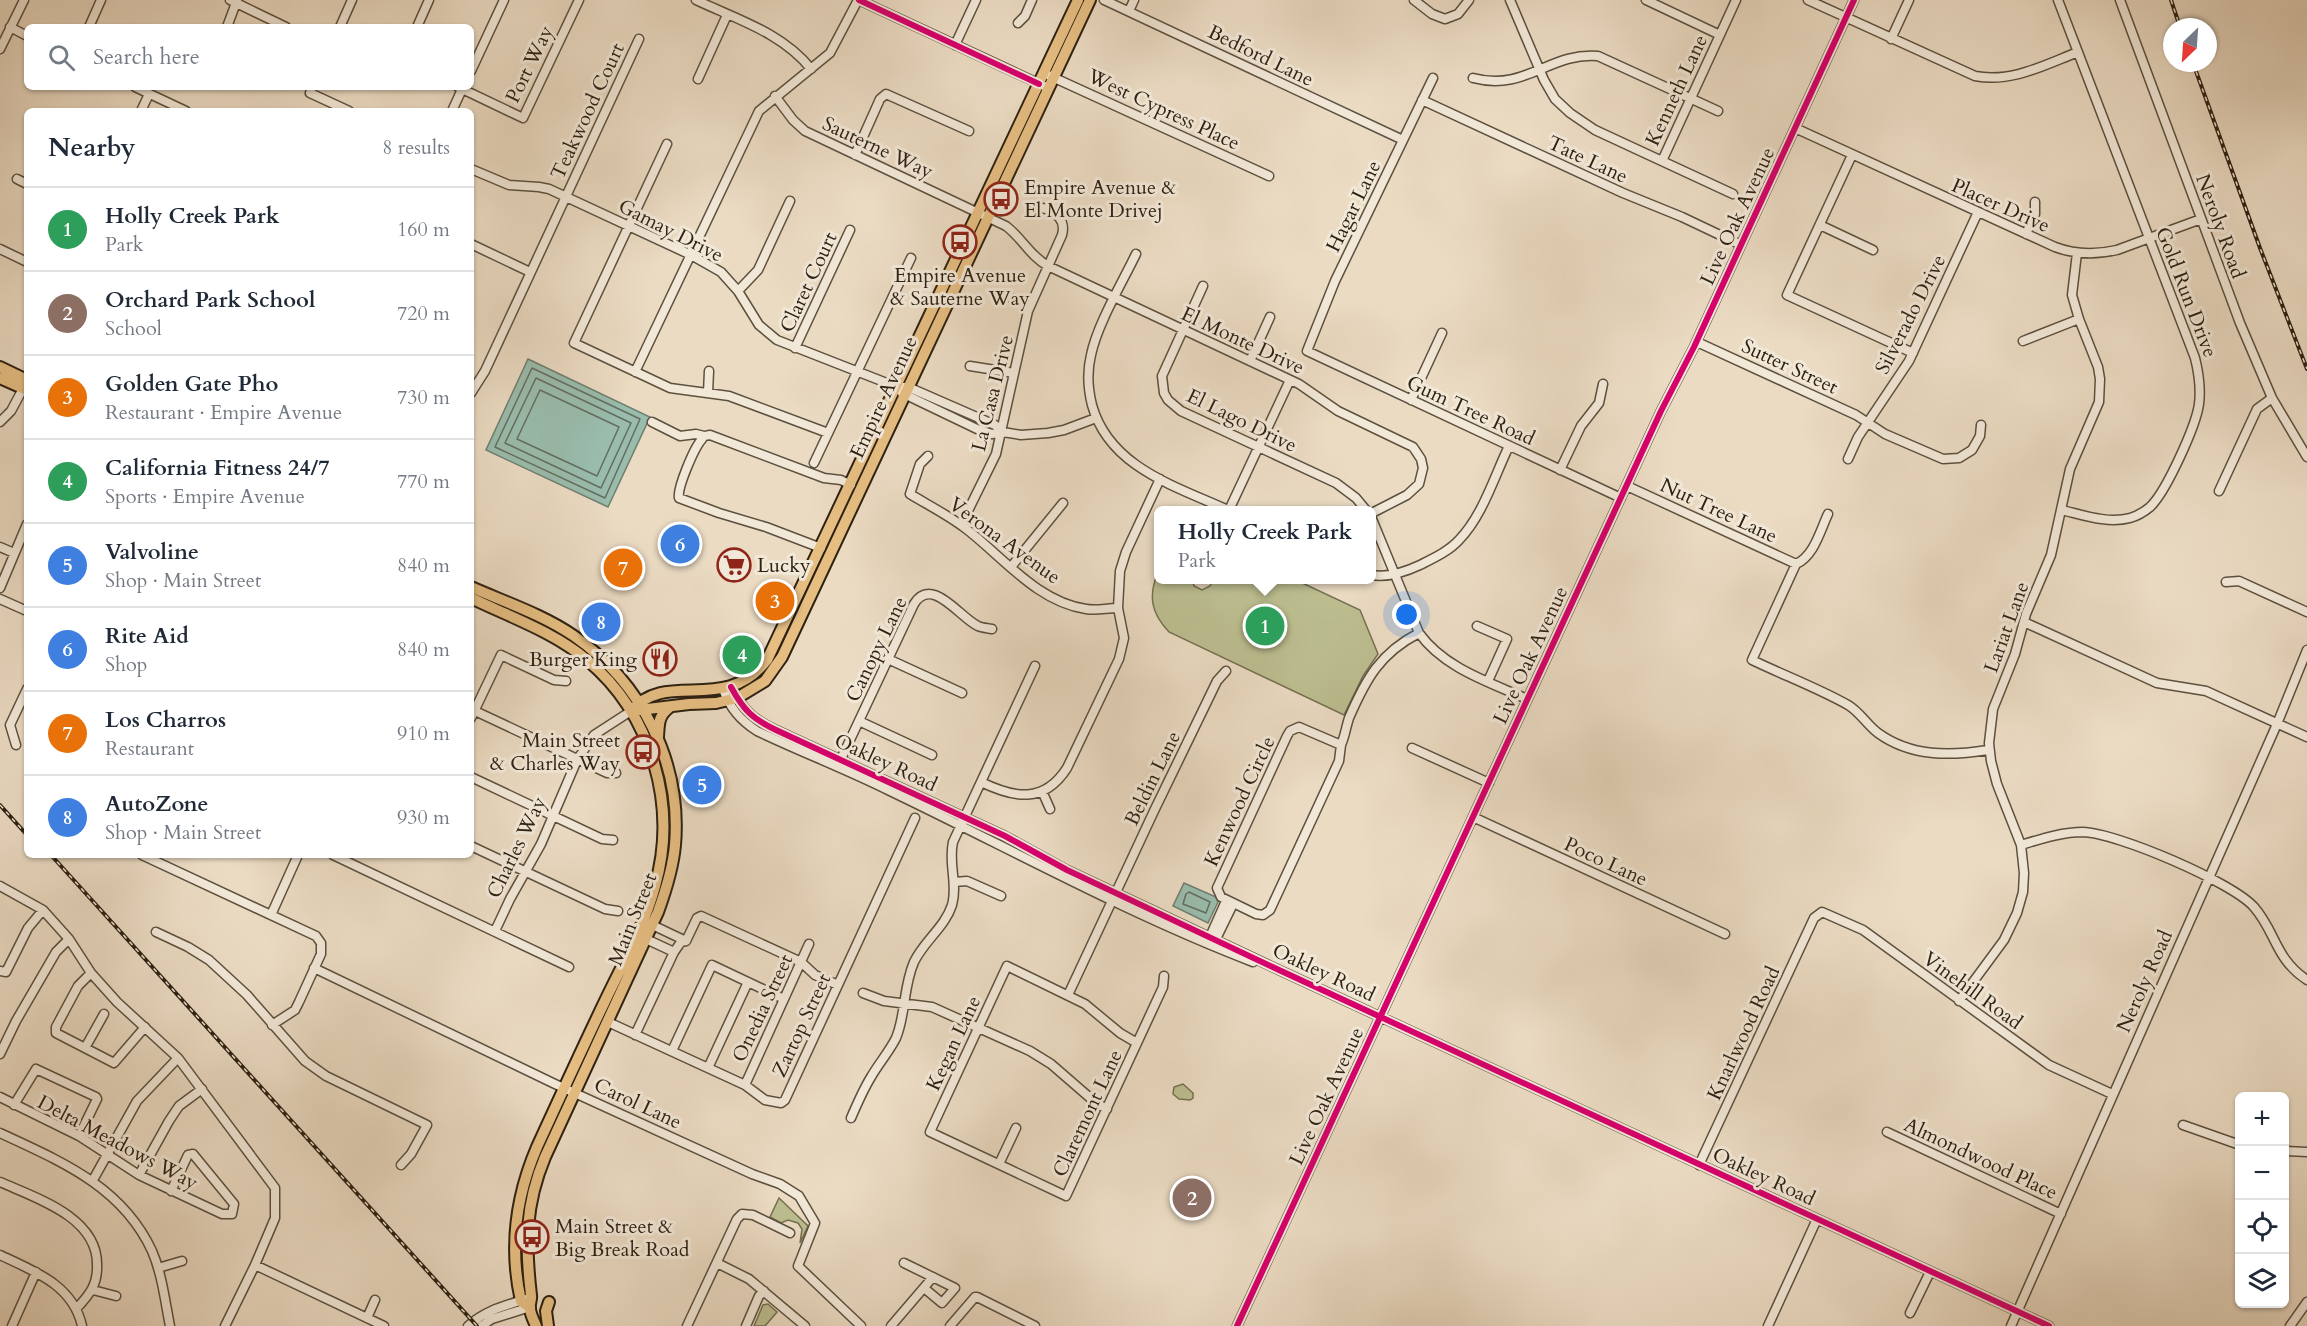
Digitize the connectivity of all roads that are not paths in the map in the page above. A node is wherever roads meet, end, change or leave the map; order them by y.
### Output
1 (24, 0) edge
2 (101, 0) edge
3 (352, 0) edge
4 (429, 0) edge
5 (504, 0) edge
6 (579, 0) edge
7 (696, 0) edge
8 (859, 0) edge
9 (976, 0) edge
10 (1032, 0) edge
11 (1078, 0) edge
12 (1090, 0) edge
13 (1104, 0) edge
14 (1134, 0) edge
15 (1414, 0) edge
16 (1469, 0) edge
17 (1510, 0) edge
18 (1646, 0) edge
19 (1736, 0) edge
20 (1808, 0) edge
21 (1854, 0) edge
22 (1909, 0) edge
23 (2058, 0) edge
24 (2120, 0) edge
25 (234, 1) edge
26 (1129, 11) junction
27 (728, 15) junction
28 (1846, 18) junction
29 (1018, 23) dead end
30 (90, 24) edge
31 (227, 24) edge
32 (280, 24) edge
33 (341, 24) edge
34 (418, 24) edge
35 (10, 27) junction
36 (24, 34) edge
37 (1720, 35) junction
38 (639, 39) dead end
39 (1891, 39) junction
40 (956, 45) junction
41 (0, 49) edge
42 (2078, 52) junction
43 (474, 65) edge
44 (811, 69) junction
45 (1539, 70) junction
46 (1433, 78) dead end
47 (1473, 78) dead end
48 (698, 79) dead end
49 (1046, 81) junction
50 (141, 90) edge
51 (311, 90) edge
52 (460, 90) edge
53 (465, 90) edge
54 (149, 94) junction
55 (775, 96) junction
56 (1691, 98) junction
57 (1422, 100) junction
58 (142, 108) edge
59 (179, 108) edge
60 (342, 108) edge
61 (453, 108) edge
62 (1718, 111) dead end
63 (1795, 128) junction
64 (969, 131) dead end
65 (1403, 140) junction
66 (667, 144) dead end
67 (855, 155) junction
68 (1852, 155) junction
69 (1662, 161) junction
70 (474, 170) edge
71 (1269, 176) dead end
72 (17, 179) dead end
73 (24, 182) edge
74 (1733, 195) dead end
75 (566, 197) junction
76 (790, 201) dead end
77 (2035, 202) dead end
78 (1044, 208) dead end
79 (1978, 212) junction
80 (984, 215) junction
81 (2201, 219) junction
82 (1820, 225) junction
83 (629, 226) junction
84 (850, 230) dead end
85 (2026, 234) junction
86 (2149, 238) junction
87 (474, 245) edge
88 (1741, 245) junction
89 (1873, 249) dead end
90 (0, 250) edge
91 (2077, 253) junction
92 (1136, 254) dead end
93 (691, 255) junction
94 (911, 258) dead end
95 (24, 261) edge
96 (1048, 266) junction
97 (530, 272) junction
98 (1203, 286) dead end
99 (738, 291) junction
100 (1004, 295) dead end
101 (1115, 298) junction
102 (1030, 305) junction
103 (1270, 317) dead end
104 (2079, 319) junction
105 (1182, 329) junction
106 (1442, 333) dead end
107 (2023, 341) dead end
108 (1697, 342) junction
109 (795, 348) junction
110 (1307, 351) joint
111 (1913, 353) junction
112 (1250, 361) junction
113 (970, 366) dead end
114 (0, 367) edge
115 (709, 371) dead end
116 (858, 371) junction
117 (635, 372) junction
118 (1014, 373) junction
119 (0, 378) edge
120 (1290, 380) junction
121 (24, 384) edge
122 (24, 384) edge
123 (1603, 384) dead end
124 (24, 388) edge
125 (474, 388) edge
126 (903, 390) junction
127 (708, 393) junction
128 (2272, 398) junction
129 (1410, 400) junction
130 (1096, 418) junction
131 (0, 422) edge
132 (652, 422) dead end
133 (1868, 422) junction
134 (1981, 425) dead end
135 (1002, 432) junction
136 (828, 433) junction
137 (704, 436) junction
138 (1509, 446) junction
139 (1258, 447) junction
140 (928, 456) dead end
141 (2307, 457) edge
142 (1848, 459) dead end
143 (814, 463) dead end
144 (1560, 470) junction
145 (1160, 478) junction
146 (1627, 486) junction
147 (850, 487) junction
148 (2219, 491) dead end
149 (1621, 498) junction
150 (1064, 503) dead end
151 (1220, 506) edge
152 (1230, 506) edge
153 (1362, 506) edge
154 (1376, 510) edge
155 (2062, 510) junction
156 (1828, 514) dead end
157 (844, 524) junction
158 (962, 525) junction
159 (1376, 530) edge
160 (24, 531) edge
161 (0, 547) edge
162 (821, 548) junction
163 (14, 553) junction
164 (1796, 564) junction
165 (1011, 567) junction
166 (1395, 574) junction
167 (1376, 576) edge
168 (2226, 582) dead end
169 (0, 588) edge
170 (474, 588) edge
171 (0, 599) edge
172 (474, 599) edge
173 (1118, 608) junction
174 (24, 610) edge
175 (2307, 612) edge
176 (2024, 622) junction
177 (1477, 626) dead end
178 (992, 628) dead end
179 (1419, 633) junction
180 (2307, 650) edge
181 (888, 659) junction
182 (1035, 666) dead end
183 (1226, 671) dead end
184 (566, 681) dead end
185 (1488, 681) junction
186 (727, 688) junction
187 (962, 693) dead end
188 (24, 695) edge
189 (732, 699) junction
190 (1527, 699) junction
191 (642, 706) junction
192 (670, 706) junction
193 (631, 711) junction
194 (474, 713) edge
195 (474, 715) edge
196 (859, 721) junction
197 (2277, 724) junction
198 (2307, 738) edge
199 (658, 740) junction
200 (16, 745) dead end
201 (1341, 745) junction
202 (1412, 748) dead end
203 (1988, 750) junction
204 (932, 755) dead end
205 (841, 759) junction
206 (577, 760) junction
207 (616, 772) dead end
208 (474, 778) edge
209 (981, 782) junction
210 (1489, 783) junction
211 (1042, 791) junction
212 (1050, 809) dead end
213 (552, 816) junction
214 (964, 817) junction
215 (1473, 817) junction
216 (915, 818) dead end
217 (960, 826) junction
218 (613, 840) dead end
219 (2021, 845) junction
220 (474, 847) edge
221 (148, 858) edge
222 (297, 858) edge
223 (339, 858) edge
224 (526, 872) junction
225 (2208, 878) junction
226 (954, 882) junction
227 (0, 886) edge
228 (1001, 896) dead end
229 (1114, 897) junction
230 (1230, 902) junction
231 (43, 910) junction
232 (618, 910) dead end
233 (271, 915) junction
234 (1816, 915) joint
235 (644, 925) junction
236 (495, 931) junction
237 (156, 932) dead end
238 (1725, 934) dead end
239 (69, 939) junction
240 (646, 939) junction
241 (686, 941) junction
242 (1211, 941) junction
243 (809, 944) dead end
244 (674, 952) junction
245 (801, 962) junction
246 (569, 967) dead end
247 (314, 968) junction
248 (0, 971) edge
249 (91, 973) junction
250 (1164, 976) dead end
251 (2307, 980) edge
252 (748, 982) junction
253 (838, 985) junction
254 (863, 993) dead end
255 (1068, 995) junction
256 (784, 999) junction
257 (1959, 1001) junction
258 (905, 1002) junction
259 (104, 1014) dead end
260 (1381, 1017) junction
261 (608, 1022) junction
262 (272, 1025) junction
263 (145, 1027) junction
264 (979, 1028) junction
265 (635, 1035) junction
266 (1137, 1043) junction
267 (85, 1048) junction
268 (672, 1052) junction
269 (0, 1054) edge
270 (178, 1058) junction
271 (708, 1068) junction
272 (745, 1085) junction
273 (564, 1088) junction
274 (202, 1089) junction
275 (576, 1093) junction
276 (2112, 1094) junction
277 (0, 1097) edge
278 (14, 1105) junction
279 (1107, 1108) junction
280 (851, 1118) dead end
281 (2183, 1125) dead end
282 (1016, 1128) dead end
283 (1887, 1132) dead end
284 (0, 1133) edge
285 (79, 1136) junction
286 (2235, 1143) edge
287 (2289, 1151) edge
288 (2307, 1152) edge
289 (108, 1154) junction
290 (999, 1164) junction
291 (401, 1165) dead end
292 (1700, 1165) junction
293 (140, 1175) junction
294 (93, 1180) junction
295 (0, 1182) edge
296 (171, 1191) junction
297 (2061, 1214) junction
298 (1817, 1219) junction
299 (790, 1233) dead end
300 (0, 1255) edge
301 (182, 1262) dead end
302 (717, 1263) junction
303 (904, 1263) dead end
304 (255, 1265) junction
305 (158, 1268) junction
306 (36, 1272) junction
307 (1930, 1272) junction
308 (933, 1277) junction
309 (924, 1288) junction
310 (93, 1290) junction
311 (764, 1291) junction
312 (116, 1296) dead end
313 (375, 1300) dead end
314 (527, 1302) junction
315 (549, 1302) dead end
316 (2307, 1302) edge
317 (76, 1308) junction
318 (2017, 1312) junction
319 (1911, 1313) dead end
320 (367, 1318) junction
321 (12, 1326) edge
322 (82, 1326) edge
323 (170, 1326) edge
324 (225, 1326) edge
325 (384, 1326) edge
326 (468, 1326) edge
327 (481, 1326) edge
328 (536, 1326) edge
329 (548, 1326) edge
330 (687, 1326) edge
331 (746, 1326) edge
332 (805, 1326) edge
333 (861, 1326) edge
334 (891, 1326) edge
335 (950, 1326) edge
336 (1035, 1326) edge
337 (1237, 1326) edge
338 (1768, 1326) edge
339 (2011, 1326) edge
340 (2049, 1326) edge
341 (2290, 1326) edge

1 - 35 street
2 - 30 street
3 - 33 street
4 - 34 street
5 - 43 street
6 - 53 street, Port Way
7 - 27 street
8 - 40 street, West Cypress Place
8 - 44 street
9 - 40 street
10 - 29 street
11 - 49 main road, Empire Avenue
12 - 49 main road, Empire Avenue
13 - 26 street, Bedford Lane
14 - 26 street
15 - 16 street
17 - 45 street
18 - 37 street
19 - 37 street, Kenneth Lane
20 - 28 street
21 - 28 street, Live Oak Avenue
22 - 39 street
23 - 42 street, Gold Run Drive
24 - 81 street, Neroly Road
25 - 31 street
25 - 32 street
26 - 65 street, Bedford Lane
27 - 44 street
27 - 48 street
28 - 39 street
28 - 63 street, Live Oak Avenue
35 - 36 street
35 - 41 street
37 - 56 street, Kenneth Lane
38 - 75 street, Teakwood Court
39 - 42 street
40 - 49 street, West Cypress Place
42 - 86 street, Gold Run Drive
44 - 55 street
45 - 47 street
45 - 56 street
45 - 69 street
46 - 57 street, Hagar Lane
49 - 71 street, West Cypress Place
49 - 80 main road, Empire Avenue
50 - 54 street
51 - 60 street
52 - 61 street
54 - 58 street
54 - 59 street
55 - 67 street, Sauterne Way
55 - 93 street
56 - 62 street
56 - 69 street, Kenneth Lane
57 - 65 street, Hagar Lane
57 - 88 street, Tate Lane
63 - 68 street, Placer Drive
63 - 88 street, Live Oak Avenue
64 - 67 street
65 - 110 street, Hagar Lane
66 - 83 street
67 - 80 street, Sauterne Way
68 - 79 street, Placer Drive
68 - 82 street
69 - 74 street
70 - 75 street, Gamay Drive
72 - 73 street
75 - 83 street, Gamay Drive
75 - 97 street, Teakwood Court
76 - 99 street
77 - 85 street
78 - 96 street, La Casa Drive
79 - 85 street, Placer Drive
79 - 111 street, Silverado Drive
80 - 96 street, El Monte Drive
80 - 126 main road, Empire Avenue
81 - 86 street, Placer Drive
81 - 128 street, Neroly Road
82 - 89 street
82 - 111 street
83 - 93 street, Gamay Drive
83 - 117 street
84 - 109 street, Claret Court
85 - 91 street, Placer Drive
86 - 91 street, Placer Drive
86 - 155 street, Gold Run Drive
87 - 97 street
88 - 108 street, Live Oak Avenue
90 - 95 street
91 - 104 street, Lariat Lane
92 - 101 street
93 - 99 street, Gamay Drive
93 - 117 street
94 - 116 street
96 - 101 street, El Monte Drive
96 - 102 street, La Casa Drive
97 - 125 street, Teakwood Court
98 - 105 street, El Lago Drive
99 - 109 street, Gamay Drive
100 - 102 street
101 - 105 street, El Monte Drive
101 - 130 street
102 - 118 street, La Casa Drive
103 - 112 street
104 - 107 street
104 - 155 street, Lariat Lane
105 - 112 street, El Monte Drive
105 - 139 street, El Lago Drive
106 - 129 street
108 - 133 street, Sutter Street
108 - 146 street, Live Oak Avenue
109 - 116 street, Gamay Drive
110 - 129 street, Gum Tree Road
111 - 133 street, Silverado Drive
112 - 120 street, El Monte Drive
113 - 118 street
114 - 121 main road
115 - 127 street
116 - 126 street, Gamay Drive
116 - 136 street
117 - 127 street
118 - 135 street, La Casa Drive
119 - 122 main road
120 - 139 street
120 - 154 street, El Monte Drive
123 - 144 street
124 - 131 street
126 - 135 street, Gamay Drive
126 - 147 main road, Empire Avenue
126 - 157 main road, Empire Avenue
127 - 136 street
128 - 141 street, Neroly Road
128 - 148 street
129 - 138 street, Gum Tree Road
130 - 135 street, Gamay Drive
130 - 145 street
132 - 137 street
133 - 134 street, Sutter Street
133 - 142 street, Silverado Drive
135 - 158 street, La Casa Drive
136 - 143 street
137 - 147 street
137 - 162 street
138 - 144 street, Gum Tree Road
138 - 166 street
139 - 152 street
139 - 153 street, El Lago Drive
140 - 158 street, Verona Avenue
144 - 149 street, Gum Tree Road
145 - 151 street
145 - 173 street
146 - 149 street, Live Oak Avenue
146 - 164 street, Nut Tree Lane
147 - 157 main road
147 - 162 main road, Empire Avenue
149 - 190 street, Live Oak Avenue
150 - 165 street
155 - 176 street, Lariat Lane
156 - 164 street
157 - 189 main road, Empire Avenue
158 - 165 street, Verona Avenue
159 - 166 street
160 - 163 street
161 - 163 street
162 - 186 main road, Empire Avenue
163 - 169 street
164 - 203 street
165 - 173 street, Verona Avenue
166 - 167 street
166 - 179 street
168 - 175 street
170 - 191 main road, Main Street
171 - 174 street
172 - 193 main road, Main Street
173 - 211 street
176 - 197 street
176 - 203 street, Lariat Lane
177 - 185 street
178 - 181 street, Canopy Lane
179 - 185 street
179 - 201 street
180 - 197 street, Neroly Road
181 - 187 street
181 - 196 street, Canopy Lane
182 - 209 street
183 - 229 street, Beldin Lane
184 - 194 street
185 - 190 street
186 - 189 street, Oakley Road
186 - 191 main road, Empire Avenue
188 - 200 street
189 - 192 main road, Empire Avenue
189 - 205 street, Oakley Road
189 - 217 street, Oakley Road
190 - 210 street, Live Oak Avenue
191 - 192 main road, Empire Avenue
191 - 193 main road, Charles Way
191 - 199 main road, Main Street
192 - 199 main road
193 - 206 street, Charles Way
193 - 235 main road, Main Street
195 - 206 street
196 - 204 street
196 - 205 street, Canopy Lane
197 - 198 street
197 - 225 street, Neroly Road
199 - 235 main road, Main Street
201 - 230 street
201 - 230 street, Kenwood Circle
202 - 210 street
203 - 219 street, Lariat Lane
205 - 214 street, Oakley Road
206 - 207 street
206 - 213 street, Charles Way
208 - 213 street
209 - 211 street
209 - 214 street
210 - 215 street, Live Oak Avenue
211 - 212 street
213 - 218 street
213 - 224 street, Charles Way
214 - 217 street
214 - 229 street, Oakley Road
215 - 238 street, Poco Lane
215 - 260 street, Live Oak Avenue
216 - 253 street, Zartop Street
217 - 226 street
217 - 229 street, Oakley Road
219 - 225 street
219 - 257 street, Lariat Lane
220 - 224 street
221 - 233 street
222 - 233 street
223 - 236 street
224 - 232 street
224 - 236 street, Charles Way
225 - 251 street
225 - 276 street, Neroly Road
226 - 228 street
226 - 258 street
227 - 231 street
229 - 242 street, Oakley Road
229 - 255 street, Beldin Lane
230 - 242 street
231 - 239 street
231 - 248 street
233 - 247 street
234 - 257 street, Vinehill Road
234 - 292 street, Knarlwood Road
235 - 240 main road, Main Street
235 - 241 street
235 - 273 main road, Main Street
236 - 246 street
237 - 262 street
239 - 249 street
239 - 269 street
240 - 244 street
240 - 261 main road, Main Street
241 - 244 street
241 - 245 street
242 - 260 street, Oakley Road
243 - 245 street, Onedia Street
244 - 265 street
245 - 253 street
245 - 256 street, Onedia Street
247 - 262 street
247 - 273 street, Carol Lane
249 - 263 street
249 - 267 street
250 - 266 street, Claremont Lane
252 - 256 street
252 - 268 street
252 - 271 street
253 - 272 street, Zartop Street
254 - 258 street
255 - 264 street, Kegan Lane
255 - 266 street
256 - 272 street, Onedia Street
257 - 276 street, Vinehill Road
258 - 264 street
258 - 280 street
259 - 267 street
260 - 292 street, Oakley Road
260 - 337 street, Live Oak Avenue
261 - 265 street, Zartop Street
261 - 275 main road, Main Street
262 - 291 street
263 - 267 street
263 - 270 street
264 - 279 street
264 - 290 street, Kegan Lane
265 - 268 street, Zartop Street
266 - 279 street, Claremont Lane
268 - 271 street, Zartop Street
270 - 274 street
270 - 289 street
271 - 272 street, Zartop Street
273 - 275 street, Carol Lane
273 - 314 main road, Main Street
274 - 293 street
274 - 304 street
275 - 314 main road, Main Street
275 - 333 street, Carol Lane
276 - 297 street, Neroly Road
277 - 278 street, Delta Meadows Way
278 - 285 street, Delta Meadows Way
278 - 285 street
279 - 290 street, Claremont Lane
281 - 286 street
282 - 290 street
283 - 297 street, Almondwood Place
284 - 294 street
285 - 289 street, Delta Meadows Way
287 - 288 street
289 - 293 street, Delta Meadows Way
289 - 294 street
292 - 298 street, Oakley Road
293 - 296 street, Delta Meadows Way
294 - 305 street
295 - 310 street
296 - 296 street, Delta Meadows Way
297 - 318 street, Neroly Road
298 - 307 street, Oakley Road
298 - 338 street
299 - 302 street
300 - 306 street
301 - 305 street
302 - 311 street
302 - 330 street
303 - 308 street
304 - 320 street
304 - 324 street
305 - 323 street
306 - 317 street
306 - 321 street
307 - 318 street, Oakley Road
307 - 319 street
308 - 309 street
308 - 309 street
309 - 334 street
310 - 312 street
310 - 317 street
311 - 331 street
311 - 332 street
313 - 320 street
314 - 326 street
314 - 327 street
314 - 328 main road, Main Street
315 - 329 main road
316 - 341 street
317 - 322 street
318 - 339 street, Neroly Road
318 - 340 street, Oakley Road
320 - 325 street
335 - 336 street

